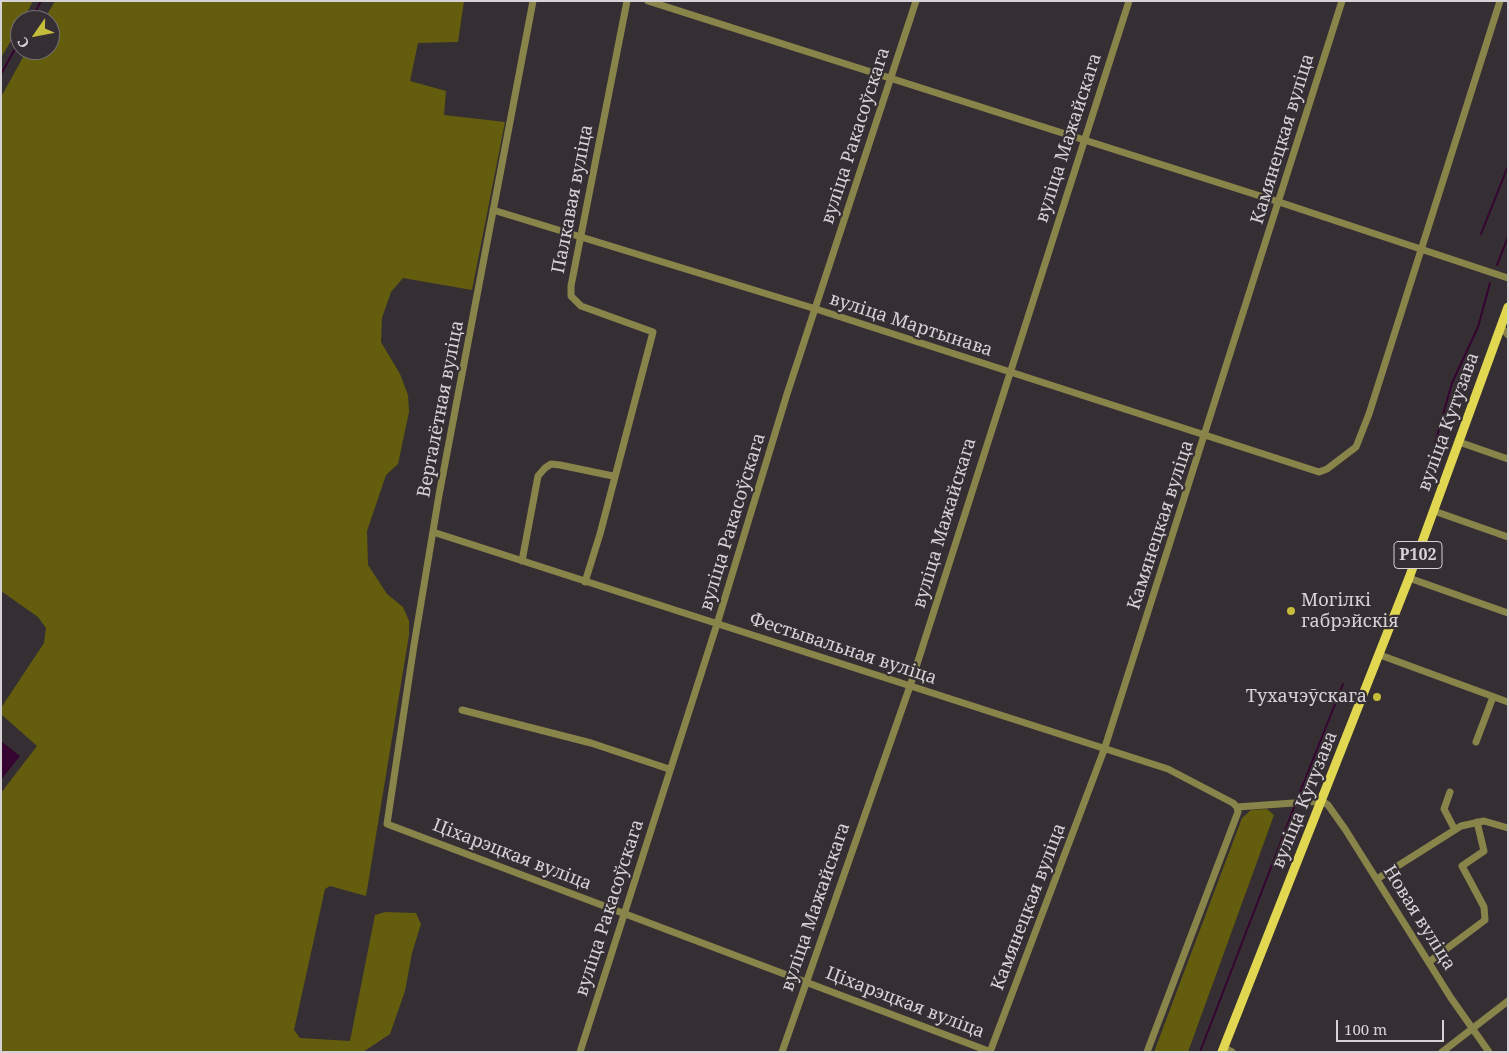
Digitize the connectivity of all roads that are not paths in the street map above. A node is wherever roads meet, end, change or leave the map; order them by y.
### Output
1 (533, 1) edge
2 (628, 1) edge
3 (648, 1) edge
4 (916, 1) edge
5 (1129, 1) edge
6 (1342, 1) edge
7 (1500, 1) edge
8 (890, 79) junction
9 (1084, 141) junction
10 (1280, 202) junction
11 (493, 210) junction
12 (582, 238) junction
13 (1420, 248) junction
14 (1508, 278) edge
15 (1508, 306) edge
16 (816, 309) junction
17 (1501, 327) junction
18 (1508, 335) edge
19 (1008, 373) junction
20 (1205, 436) junction
21 (1459, 442) junction
22 (1508, 459) edge
23 (613, 476) junction
24 (1434, 511) junction
25 (433, 532) junction
26 (1508, 537) edge
27 (522, 561) junction
28 (1409, 578) junction
29 (585, 582) junction
30 (1508, 613) edge
31 (717, 624) junction
32 (1380, 655) junction
33 (910, 686) junction
34 (1493, 697) junction
35 (1508, 702) edge
36 (462, 710) dead end
37 (1476, 742) dead end
38 (1104, 750) junction
39 (669, 769) junction
40 (1450, 792) dead end
41 (1322, 801) junction
42 (1238, 809) junction
43 (1477, 822) junction
44 (388, 824) joint
45 (1508, 828) edge
46 (1454, 830) junction
47 (1377, 879) junction
48 (623, 913) junction
49 (1429, 962) junction
50 (806, 982) junction
51 (1508, 1001) edge
52 (1472, 1029) junction
53 (1226, 1050) edge
54 (580, 1052) edge
55 (782, 1052) edge
56 (990, 1052) edge
57 (1147, 1052) edge
58 (1442, 1052) edge
59 (1489, 1052) edge

1 - 11 street, Верталётная вуліца
2 - 12 street, Палкавая вуліца
3 - 8 street
4 - 8 street, вуліца Ракасоўскага
5 - 9 street, вуліца Мажайскага
6 - 10 street, Камянецкая вуліца
7 - 13 street
8 - 9 street
8 - 16 street, вуліца Ракасоўскага
9 - 10 street
9 - 19 street, вуліца Мажайскага
10 - 13 street
10 - 20 street, Камянецкая вуліца
11 - 12 street, вуліца Мартынава
11 - 25 street, Верталётная вуліца
12 - 16 street, вуліца Мартынава
12 - 23 street, Палкавая вуліца
13 - 14 street
13 - 20 street, вуліца Мартынава
15 - 17 main road, вуліца Кутузава / Р102
16 - 19 street, вуліца Мартынава
16 - 31 street, вуліца Ракасоўскага
17 - 18 street
17 - 21 main road, вуліца Кутузава / Р102
19 - 20 street, вуліца Мартынава
19 - 33 street, вуліца Мажайскага
20 - 38 street, Камянецкая вуліца
21 - 22 street
21 - 24 main road, вуліца Кутузава / Р102
23 - 27 street
23 - 29 street, Палкавая вуліца
24 - 26 street
24 - 28 main road, вуліца Кутузава / Р102
25 - 27 street, Фестывальная вуліца
25 - 44 street, Верталётная вуліца
27 - 29 street, Фестывальная вуліца
28 - 30 street
28 - 32 main road, вуліца Кутузава / Р102
29 - 31 street, Фестывальная вуліца
31 - 33 street, Фестывальная вуліца
31 - 39 street, вуліца Ракасоўскага
32 - 34 street
32 - 41 main road, вуліца Кутузава / Р102
33 - 38 street, Фестывальная вуліца
33 - 50 street, вуліца Мажайскага
34 - 35 street
34 - 37 street
36 - 39 street
38 - 42 street, Фестывальная вуліца
38 - 56 street, Камянецкая вуліца
39 - 48 street, вуліца Ракасоўскага
40 - 46 street
41 - 42 street
41 - 47 street, Новая вуліца
41 - 53 main road, вуліца Кутузава / Р102
42 - 57 street
43 - 45 street
43 - 46 street
43 - 49 street
44 - 48 street, Ціхарэцкая вуліца
46 - 47 street
47 - 49 street, Новая вуліца
48 - 50 street, Ціхарэцкая вуліца
48 - 54 street, вуліца Ракасоўскага
49 - 52 street, Новая вуліца
50 - 55 street, вуліца Мажайскага
50 - 56 street, Ціхарэцкая вуліца
51 - 52 street
52 - 58 street
52 - 59 street, Новая вуліца

